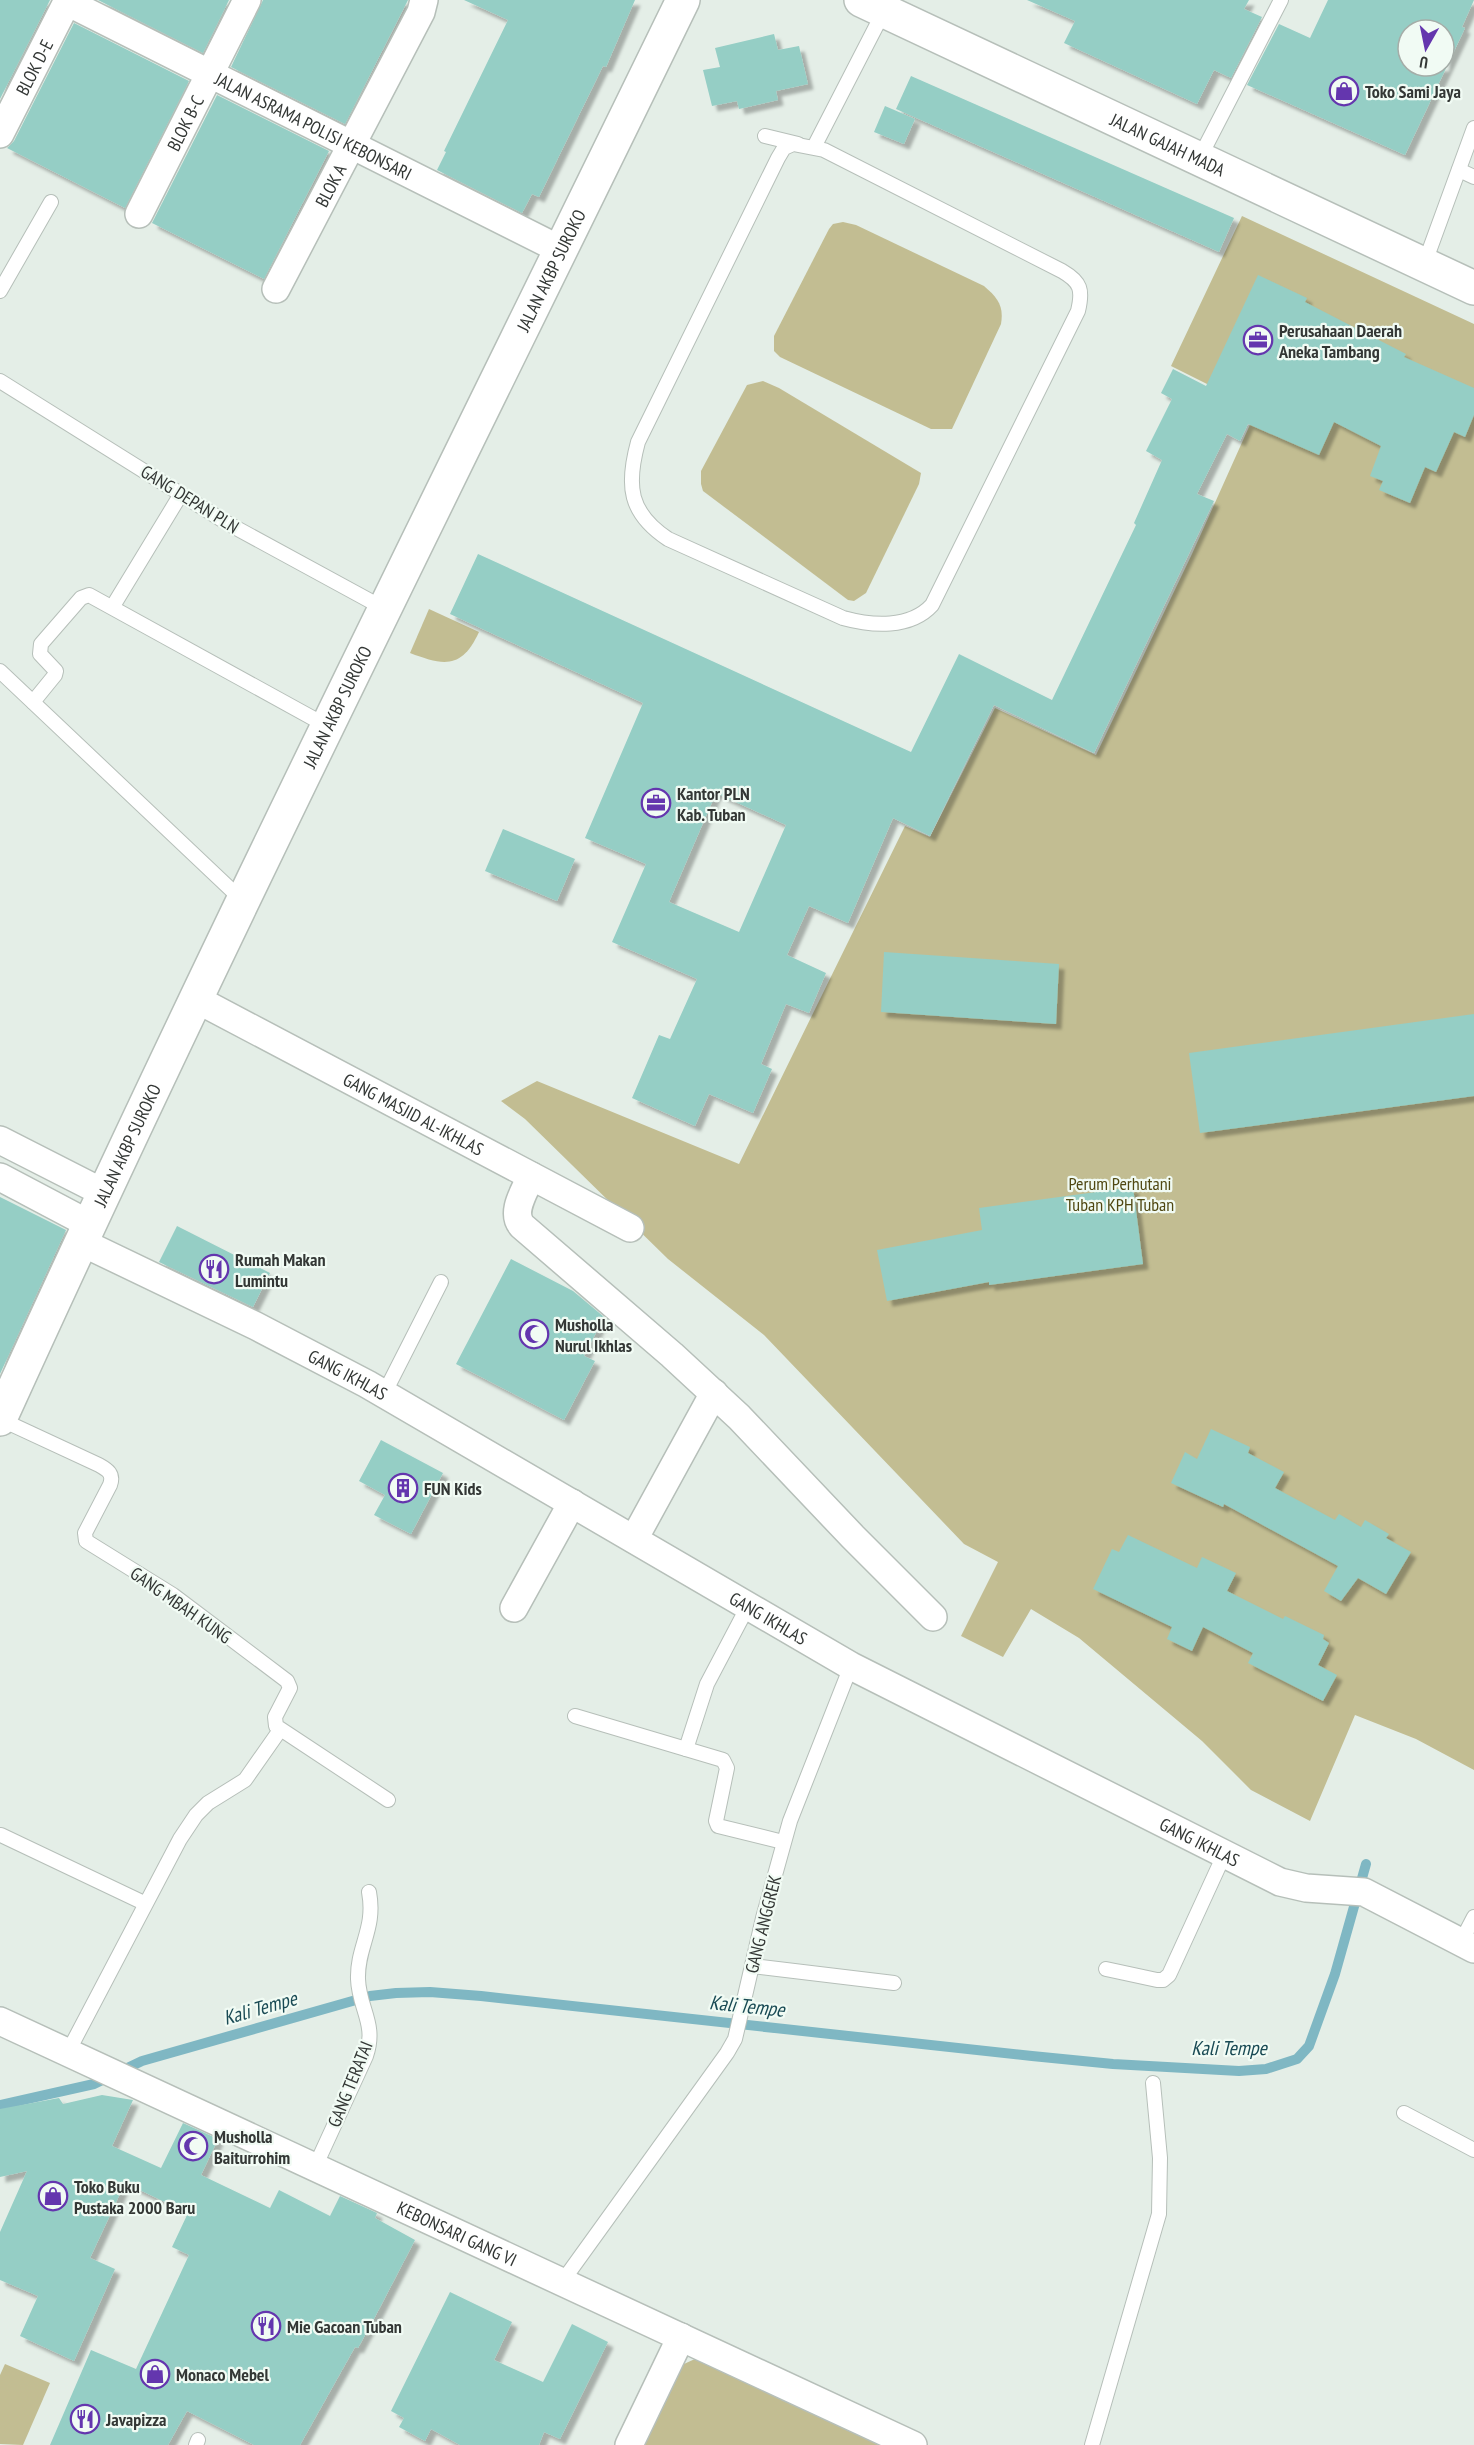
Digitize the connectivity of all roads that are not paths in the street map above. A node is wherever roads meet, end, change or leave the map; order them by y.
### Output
1 (246, 0) edge
2 (683, 0) edge
3 (1281, 0) edge
4 (67, 1) edge
5 (872, 5) edge
6 (421, 9) edge
7 (210, 73) junction
8 (1474, 128) edge
9 (0, 134) edge
10 (765, 136) dead end
11 (351, 145) junction
12 (809, 146) junction
13 (1199, 159) junction
14 (1459, 170) junction
15 (1474, 177) edge
16 (51, 202) dead end
17 (139, 214) dead end
18 (561, 250) junction
19 (1424, 265) junction
20 (1474, 288) edge
21 (276, 289) dead end
22 (0, 291) edge
23 (0, 381) edge
24 (181, 494) junction
25 (113, 606) junction
26 (386, 609) junction
27 (0, 671) edge
28 (33, 702) junction
29 (328, 727) junction
30 (243, 901) junction
31 (196, 999) junction
32 (0, 1140) edge
33 (531, 1176) junction
34 (0, 1177) edge
35 (111, 1177) junction
36 (630, 1228) dead end
37 (85, 1233) junction
38 (441, 1282) dead end
39 (714, 1393) junction
40 (384, 1394) junction
41 (0, 1419) edge
42 (572, 1503) junction
43 (634, 1539) junction
44 (514, 1608) dead end
45 (747, 1608) junction
46 (933, 1617) dead end
47 (851, 1666) junction
48 (575, 1716) dead end
49 (279, 1730) junction
50 (686, 1749) junction
51 (388, 1800) dead end
52 (1, 1835) edge
53 (783, 1842) junction
54 (1224, 1855) junction
55 (369, 1892) dead end
56 (144, 1903) junction
57 (1474, 1917) edge
58 (1467, 1945) edge
59 (753, 1966) junction
60 (1106, 1969) dead end
61 (894, 1983) dead end
62 (0, 2021) edge
63 (73, 2054) junction
64 (1153, 2083) dead end
65 (1404, 2113) dead end
66 (1474, 2150) edge
67 (315, 2167) junction
68 (562, 2282) junction
69 (681, 2337) junction
70 (629, 2445) edge
71 (913, 2445) edge
72 (1092, 2445) edge

1 - 7 street, BLOK B-C
2 - 18 main road, JALAN AKBP SUROKO
3 - 13 lane
4 - 7 street, JALAN ASRAMA POLISI KEBONSARI
4 - 9 street, BLOK D-E
5 - 12 lane
5 - 13 main road, JALAN GAJAH MADA
6 - 11 street, BLOK A
7 - 11 street, JALAN ASRAMA POLISI KEBONSARI
7 - 17 street, BLOK B-C
8 - 14 lane
10 - 12 lane
11 - 18 street, JALAN ASRAMA POLISI KEBONSARI
11 - 21 street, BLOK A
12 - 12 lane
13 - 19 main road, JALAN GAJAH MADA
14 - 15 lane
14 - 19 lane
16 - 22 lane
18 - 26 main road, JALAN AKBP SUROKO
19 - 20 main road, JALAN GAJAH MADA
23 - 24 lane, GANG DEPAN PLN
24 - 25 lane
24 - 26 lane, GANG DEPAN PLN
25 - 28 lane
25 - 29 lane
26 - 29 main road, JALAN AKBP SUROKO
27 - 28 lane
28 - 30 lane
29 - 30 main road, JALAN AKBP SUROKO
30 - 31 main road, JALAN AKBP SUROKO
31 - 33 street, GANG MASJID AL-IKHLAS
31 - 35 main road, JALAN AKBP SUROKO
32 - 35 street
33 - 36 street, GANG MASJID AL-IKHLAS
33 - 39 street
34 - 37 street, GANG IKHLAS
35 - 37 main road, JALAN AKBP SUROKO
37 - 40 street, GANG IKHLAS
37 - 41 main road, JALAN AKBP SUROKO
38 - 40 lane
39 - 43 street
39 - 46 street
40 - 42 street, GANG IKHLAS
41 - 49 lane, GANG MBAH KUNG
42 - 43 street, GANG IKHLAS
42 - 44 street
43 - 45 street, GANG IKHLAS
45 - 47 street, GANG IKHLAS
45 - 50 lane
47 - 53 lane, GANG ANGGREK
47 - 54 street, GANG IKHLAS
48 - 50 lane
49 - 51 lane
49 - 56 lane
50 - 53 lane
52 - 56 lane
53 - 59 lane, GANG ANGGREK
54 - 58 street, GANG IKHLAS
54 - 60 lane
55 - 67 lane, GANG TERATAI
56 - 63 lane
57 - 58 lane
59 - 61 lane
59 - 68 lane, GANG ANGGREK
62 - 63 street, KEBONSARI GANG VI
63 - 67 street, KEBONSARI GANG VI
64 - 72 lane
65 - 66 lane
67 - 68 street, KEBONSARI GANG VI
68 - 69 street, KEBONSARI GANG VI
69 - 70 street
69 - 71 street, KEBONSARI GANG VI

